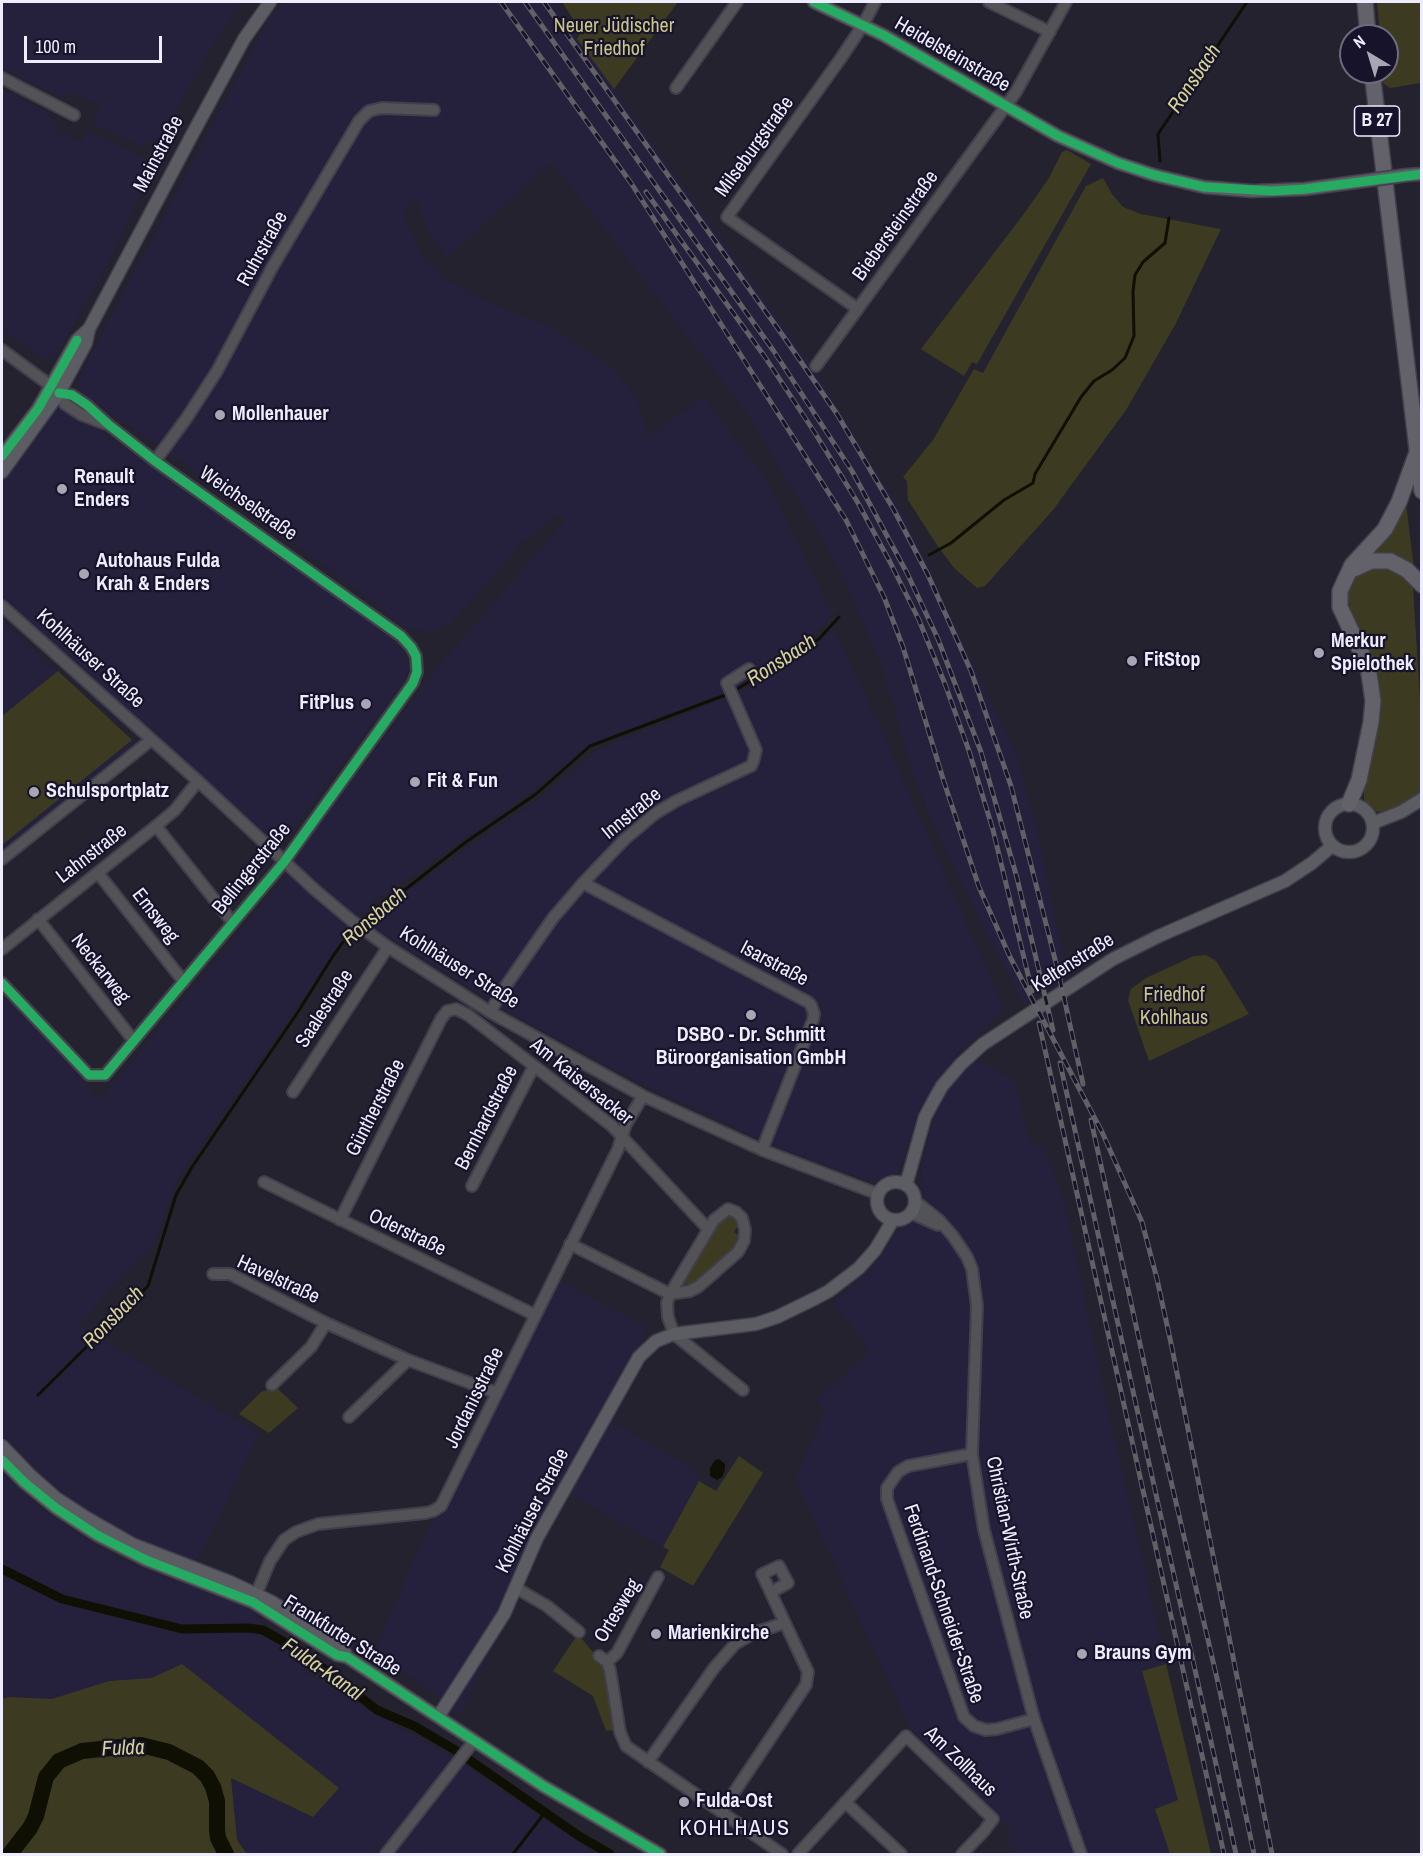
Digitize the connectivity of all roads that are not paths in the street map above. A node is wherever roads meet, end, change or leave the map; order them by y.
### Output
1 (270, 2) edge
2 (737, 2) edge
3 (814, 2) edge
4 (875, 2) edge
5 (989, 2) edge
6 (1066, 2) edge
7 (1365, 2) edge
8 (1367, 24) edge
9 (863, 25) junction
10 (1050, 32) junction
11 (2, 78) edge
12 (1373, 84) edge
13 (676, 88) dead end
14 (1005, 105) junction
15 (434, 110) dead end
16 (74, 115) dead end
17 (1422, 174) edge
18 (858, 309) junction
19 (2, 351) edge
20 (816, 366) dead end
21 (55, 390) junction
22 (1416, 455) junction
23 (2, 456) edge
24 (155, 461) junction
25 (2, 472) edge
26 (1422, 490) edge
27 (1343, 580) junction
28 (1422, 585) edge
29 (2, 606) edge
30 (417, 661) joint
31 (749, 669) dead end
32 (151, 740) junction
33 (198, 781) junction
34 (1422, 798) edge
35 (1354, 805) junction
36 (1373, 823) junction
37 (156, 826) junction
38 (1332, 846) junction
39 (2, 859) edge
40 (284, 862) junction
41 (98, 873) junction
42 (583, 883) junction
43 (39, 919) junction
44 (233, 922) junction
45 (388, 947) junction
46 (2, 949) edge
47 (184, 982) junction
48 (2, 983) edge
49 (490, 1012) junction
50 (445, 1013) joint
51 (134, 1041) junction
52 (534, 1066) junction
53 (293, 1092) dead end
54 (643, 1096) junction
55 (622, 1138) junction
56 (762, 1150) junction
57 (264, 1182) dead end
58 (906, 1185) junction
59 (472, 1186) dead end
60 (878, 1194) junction
61 (913, 1207) junction
62 (340, 1220) junction
63 (893, 1220) junction
64 (708, 1229) junction
65 (570, 1244) junction
66 (213, 1274) dead end
67 (670, 1294) junction
68 (535, 1315) junction
69 (326, 1323) junction
70 (674, 1334) junction
71 (408, 1360) junction
72 (272, 1384) dead end
73 (743, 1390) dead end
74 (497, 1393) junction
75 (349, 1417) dead end
76 (2, 1446) edge
77 (972, 1454) junction
78 (2, 1460) edge
79 (658, 1577) dead end
80 (516, 1588) junction
81 (771, 1592) dead end
82 (254, 1598) junction
83 (784, 1623) junction
84 (579, 1632) dead end
85 (438, 1718) junction
86 (1034, 1719) junction
87 (466, 1751) junction
88 (648, 1762) junction
89 (845, 1802) junction
90 (721, 1812) junction
91 (386, 1854) edge
92 (660, 1854) edge
93 (782, 1854) edge
94 (798, 1854) edge
95 (901, 1854) edge
96 (962, 1854) edge
97 (1081, 1854) edge

1 - 21 main road, Mainstraße
2 - 13 street
3 - 9 main road, Heidelsteinstraße
4 - 9 street
5 - 10 street
6 - 10 street, Biebersteinstraße
7 - 8 highway
9 - 14 main road, Heidelsteinstraße
9 - 18 street, Milseburgstraße
10 - 14 street, Biebersteinstraße
11 - 16 street
12 - 22 highway, B 27
14 - 17 main road, Heidelsteinstraße, bridge
14 - 18 street, Biebersteinstraße
15 - 24 street, Ruhrstraße
18 - 20 street, Biebersteinstraße
19 - 21 street, Weichselstraße
21 - 23 main road, Mainstraße
21 - 24 street, Weichselstraße
21 - 25 main road, Mainstraße
22 - 26 highway, B 27
22 - 27 highway
24 - 30 street, Weichselstraße
27 - 28 highway
27 - 35 highway
29 - 32 street, Kohlhäuser Straße
30 - 40 street, Bellingerstraße
31 - 42 street, Innstraße
32 - 33 street, Kohlhäuser Straße
32 - 39 street
33 - 37 street, Lahnstraße
33 - 40 street, Kohlhäuser Straße
34 - 36 main road
35 - 36 main road
35 - 38 main road
36 - 38 main road
37 - 41 street, Lahnstraße
37 - 44 street
38 - 58 main road, Keltenstraße
40 - 44 street, Bellingerstraße
40 - 45 street, Kohlhäuser Straße
41 - 43 street, Lahnstraße
41 - 47 street, Emsweg
42 - 49 street, Innstraße
42 - 56 street, Isarstraße
43 - 46 street, Lahnstraße
43 - 51 street, Neckarweg
44 - 47 street, Bellingerstraße
45 - 49 street, Kohlhäuser Straße
45 - 53 street, Saalestraße
47 - 51 street, Bellingerstraße
48 - 51 street, Bellingerstraße
49 - 54 street, Kohlhäuser Straße
50 - 52 street, Am Kaisersacker
50 - 62 street, Güntherstraße
52 - 55 street, Am Kaisersacker
52 - 59 street, Bernhardstraße
54 - 55 street, Jordanisstraße
54 - 56 street, Kohlhäuser Straße
55 - 64 street, Am Kaisersacker
55 - 65 street, Jordanisstraße
56 - 60 street, Kohlhäuser Straße
57 - 62 street, Oderstraße
58 - 60 main road
58 - 61 main road
60 - 63 main road
61 - 63 main road
61 - 77 street, Christian-Wirth-Straße
62 - 68 street, Oderstraße
63 - 70 main road, Kohlhäuser Straße
64 - 67 street
64 - 67 street
65 - 67 street
65 - 68 street, Jordanisstraße
66 - 69 street, Havelstraße
67 - 70 street
68 - 74 street, Jordanisstraße
69 - 71 street, Havelstraße
69 - 72 street, Havelstraße
70 - 73 street
70 - 80 main road, Kohlhäuser Straße
71 - 74 street, Havelstraße
71 - 75 street
74 - 82 street, Jordanisstraße
76 - 82 main road, Frankfurter Straße
77 - 86 street, Christian-Wirth-Straße
77 - 86 street, Ferdinand-Schneider-Straße
78 - 82 main road, Frankfurter Straße
79 - 88 street, Ortesweg
80 - 84 street, Ortesweg
80 - 85 main road, Kohlhäuser Straße
81 - 83 street
82 - 85 main road, Frankfurter Straße
83 - 88 street
83 - 90 street
85 - 87 main road, Frankfurter Straße
86 - 97 street, Christian-Wirth-Straße
87 - 91 street
87 - 92 main road, Frankfurter Straße
88 - 90 street
89 - 94 street, Am Zollhaus
89 - 95 street
89 - 96 street, Am Zollhaus
90 - 93 street

